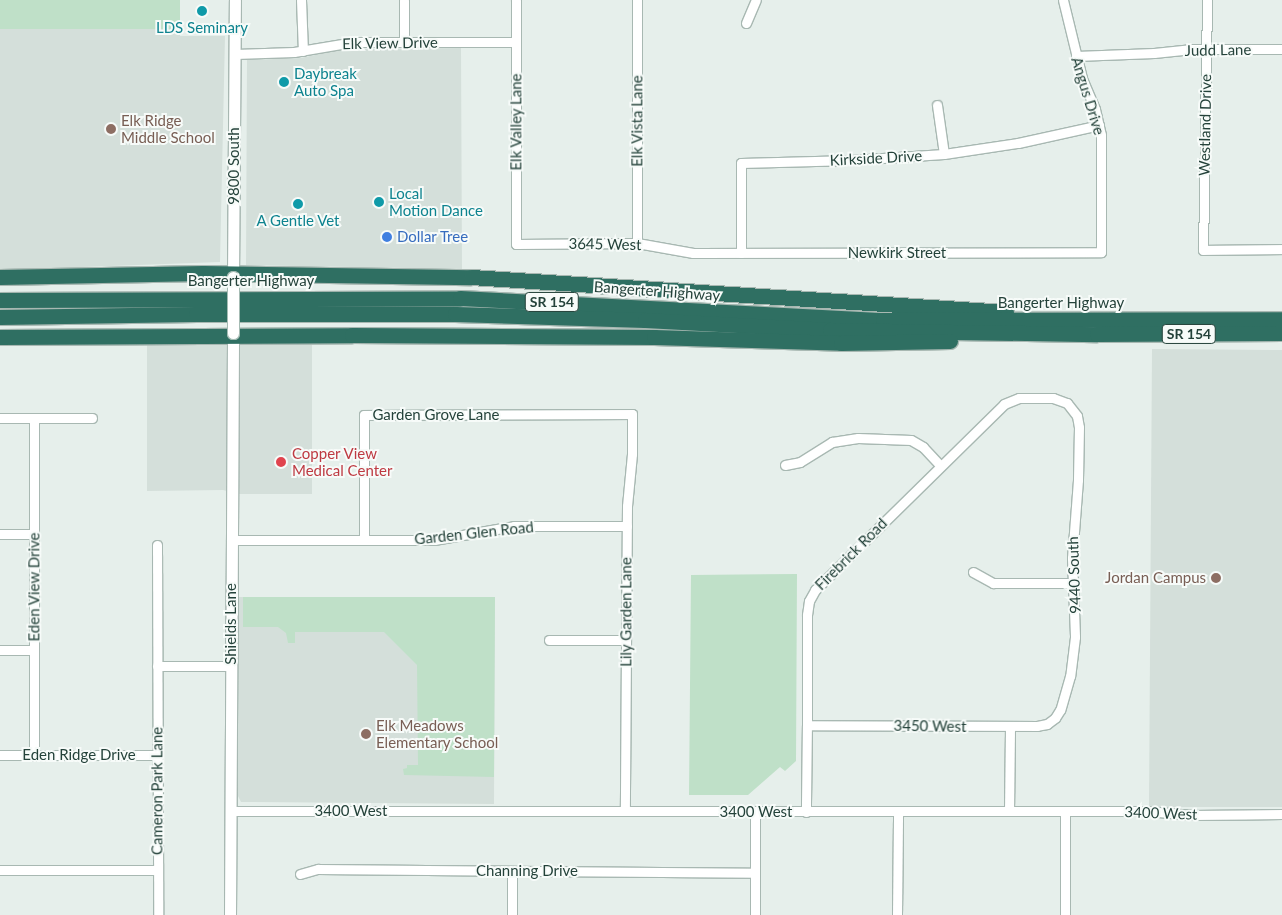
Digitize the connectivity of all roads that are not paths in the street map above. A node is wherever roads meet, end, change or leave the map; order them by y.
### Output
1 (235, 0) edge
2 (301, 0) edge
3 (404, 0) edge
4 (516, 0) edge
5 (637, 0) edge
6 (756, 0) edge
7 (1063, 0) edge
8 (1206, 0) edge
9 (746, 23) dead end
10 (404, 42) junction
11 (516, 42) junction
12 (1206, 49) junction
13 (1282, 49) edge
14 (303, 51) junction
15 (235, 54) junction
16 (1076, 56) junction
17 (937, 105) dead end
18 (1099, 125) junction
19 (944, 154) junction
20 (637, 243) junction
21 (516, 244) joint
22 (1282, 249) edge
23 (1101, 252) joint
24 (693, 253) joint
25 (740, 253) junction
26 (233, 275) junction
27 (0, 277) edge
28 (0, 300) edge
29 (0, 317) edge
30 (1282, 319) edge
31 (1100, 327) junction
32 (1282, 333) edge
33 (233, 334) junction
34 (0, 337) edge
35 (1062, 401) joint
36 (632, 414) joint
37 (0, 418) edge
38 (34, 418) junction
39 (92, 418) dead end
40 (785, 465) dead end
41 (940, 465) junction
42 (627, 526) junction
43 (0, 534) edge
44 (34, 534) junction
45 (231, 540) junction
46 (364, 540) junction
47 (157, 545) dead end
48 (973, 572) dead end
49 (1073, 583) junction
50 (549, 640) dead end
51 (626, 640) junction
52 (0, 650) edge
53 (34, 650) junction
54 (157, 666) junction
55 (231, 666) junction
56 (1052, 721) joint
57 (807, 725) junction
58 (1010, 727) junction
59 (157, 755) junction
60 (0, 756) edge
61 (34, 756) junction
62 (230, 811) junction
63 (625, 811) junction
64 (898, 811) junction
65 (1066, 811) junction
66 (755, 812) junction
67 (806, 812) junction
68 (1009, 812) junction
69 (1282, 814) edge
70 (0, 870) edge
71 (158, 870) junction
72 (512, 871) junction
73 (755, 873) junction
74 (300, 874) dead end
75 (158, 915) edge
76 (230, 915) edge
77 (512, 915) edge
78 (755, 915) edge
79 (897, 915) edge
80 (1065, 915) edge

1 - 15 main road, 9800 South
2 - 14 street
3 - 10 street
4 - 11 street, Elk Valley Lane
5 - 20 street, Elk Vista Lane
6 - 9 street
7 - 16 street, Angus Drive
8 - 12 street, Westland Drive
10 - 11 street, Elk View Drive
10 - 14 street, Elk View Drive
11 - 21 street, Elk Valley Lane
12 - 13 street, Judd Lane
12 - 16 street, Judd Lane
12 - 22 street, Westland Drive
14 - 15 street, Elk View Drive
15 - 26 main road, 9800 South
16 - 18 street, Angus Drive
17 - 19 street
18 - 19 street, Kirkside Drive
18 - 23 street, Angus Drive
19 - 25 street, Kirkside Drive
20 - 21 street, 3645 West
20 - 24 street, 3645 West
23 - 25 street, Newkirk Street
24 - 25 street, Newkirk Street
26 - 27 highway
26 - 31 highway
26 - 33 main road, 9800 South, bridge
28 - 31 highway, Bangerter Highway / SR 154
29 - 31 highway, Bangerter Highway / SR 154
30 - 31 highway, Bangerter Highway / SR 154
31 - 32 highway, Bangerter Highway / SR 154
31 - 33 highway
33 - 34 highway
33 - 45 main road, Shields Lane
35 - 41 street, Firebrick Road
35 - 49 street, 9440 South
36 - 42 street, Lily Garden Lane
36 - 46 street, Garden Grove Lane
37 - 38 street
38 - 39 street
38 - 44 street, Eden View Drive
40 - 41 street
41 - 57 street, Firebrick Road
42 - 46 street, Garden Glen Road
42 - 51 street, Lily Garden Lane
43 - 44 street
44 - 53 street, Eden View Drive
45 - 46 street, Garden Glen Road
45 - 55 main road, Shields Lane
47 - 54 street, Cameron Park Lane
48 - 49 street
49 - 56 street, 9440 South
50 - 51 street
51 - 63 street, Lily Garden Lane
52 - 53 street
53 - 61 street, Eden View Drive
54 - 55 street
54 - 59 street, Cameron Park Lane
55 - 62 main road, Shields Lane
56 - 58 street, 3450 West
57 - 58 street, 3450 West
57 - 67 street, Firebrick Road
58 - 68 street
59 - 61 street, Eden Ridge Drive
59 - 71 street, Cameron Park Lane
60 - 61 street, Eden Ridge Drive
62 - 63 street, 3400 West
62 - 76 main road, Shields Lane
63 - 66 street, 3400 West
64 - 67 street, 3400 West
64 - 68 street, 3400 West
64 - 79 street
65 - 68 street, 3400 West
65 - 69 street, 3400 West
65 - 80 street
66 - 67 street, 3400 West
66 - 73 street
70 - 71 street
71 - 75 street, Cameron Park Lane
72 - 73 street, Channing Drive
72 - 74 street, Channing Drive
72 - 77 street
73 - 78 street

